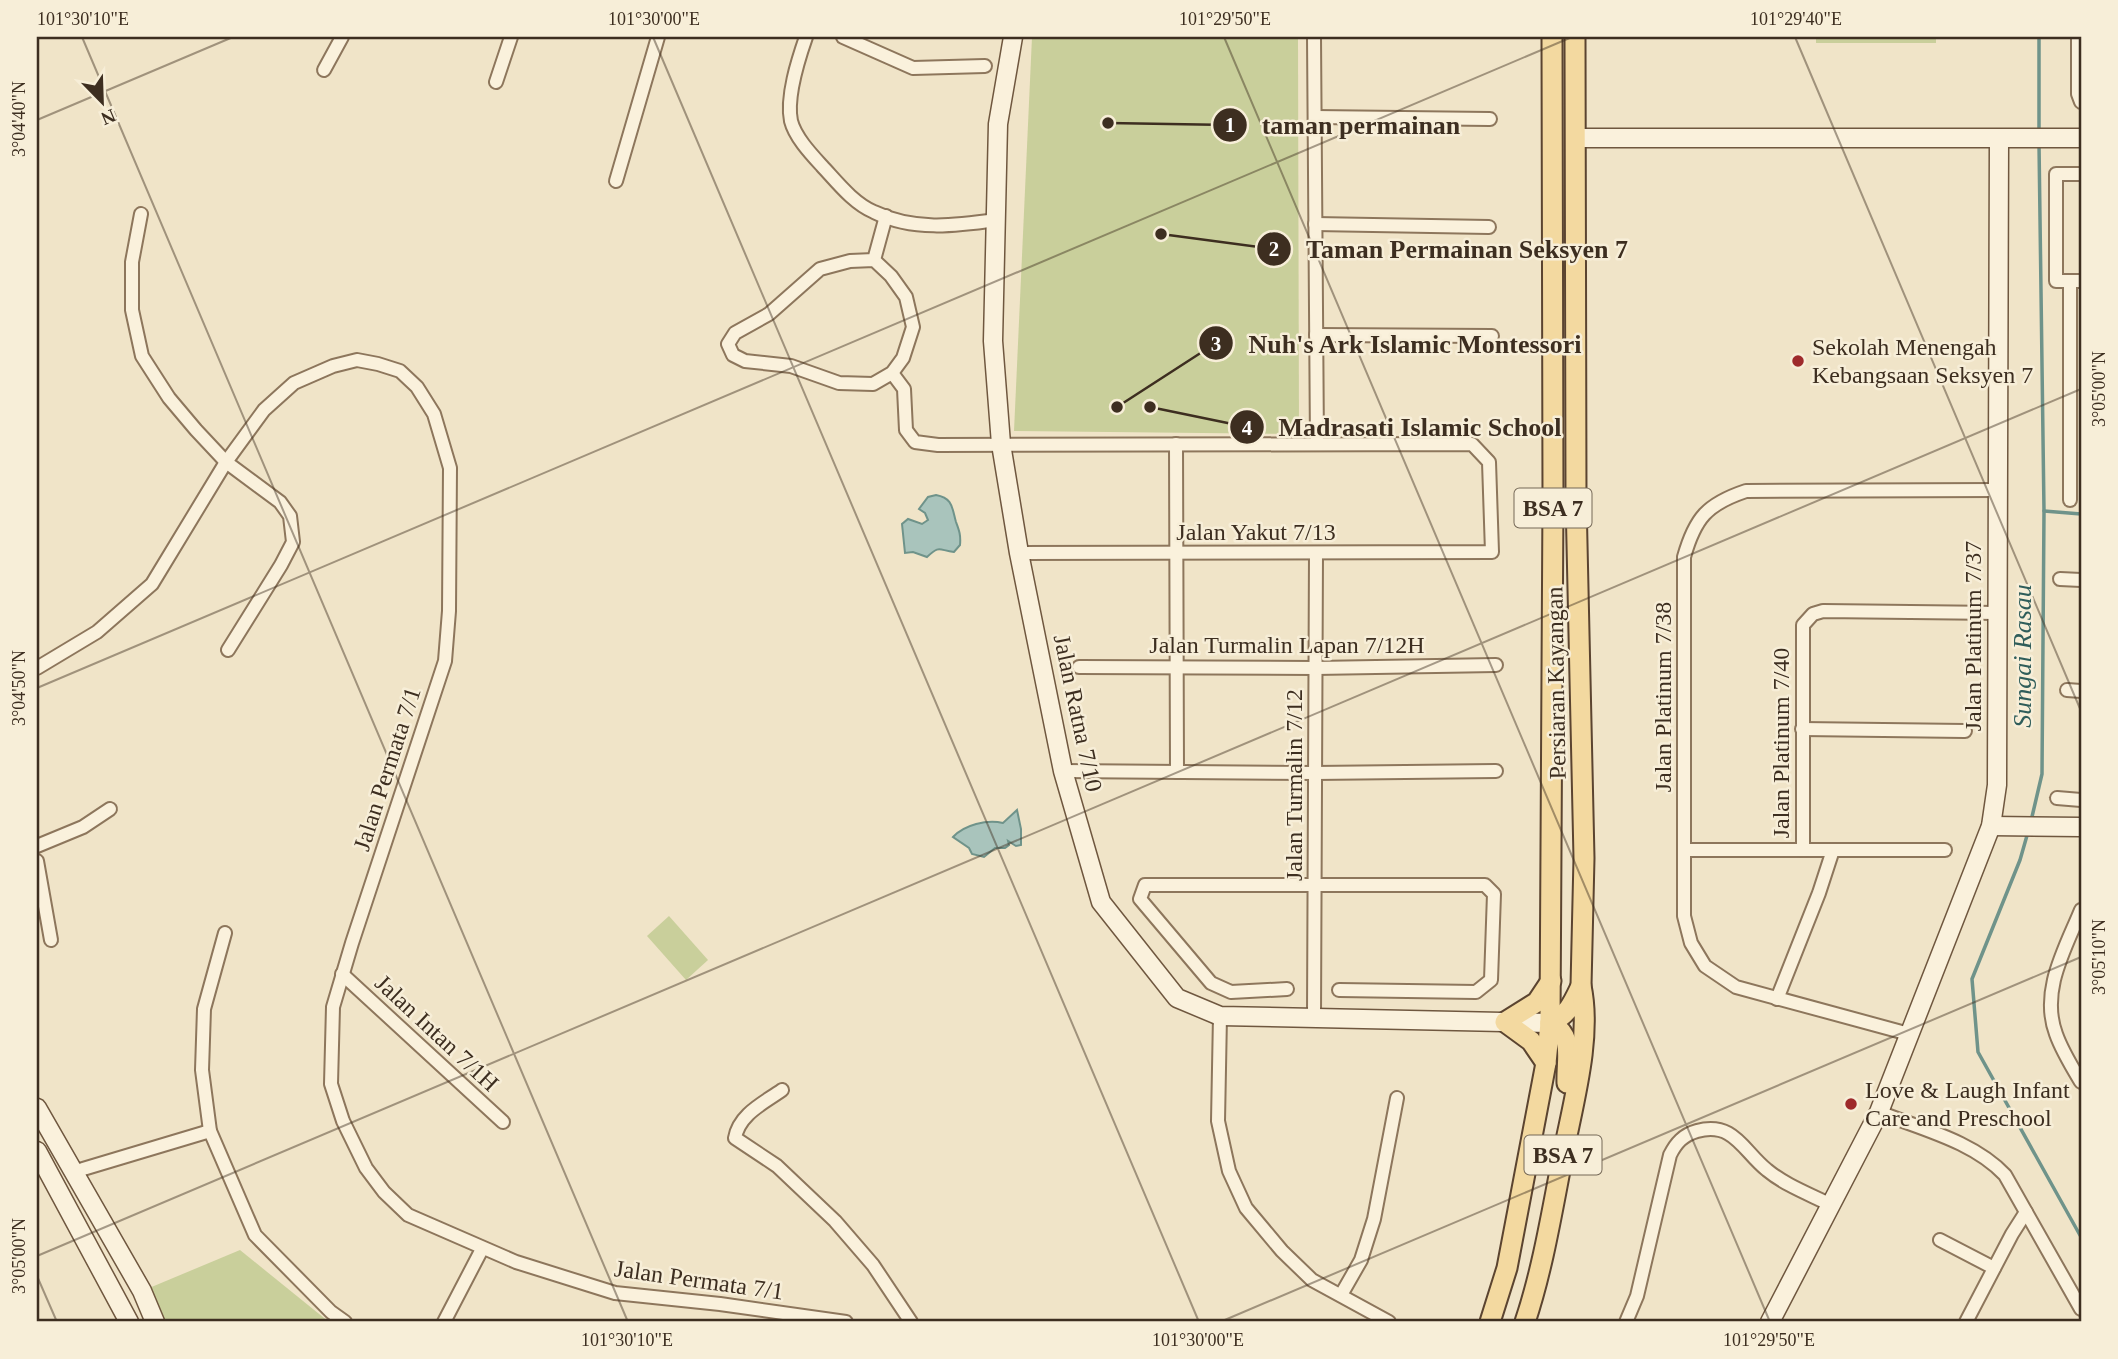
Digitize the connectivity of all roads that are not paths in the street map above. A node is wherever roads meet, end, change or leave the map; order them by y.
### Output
1 (342, 37) edge
2 (510, 37) edge
3 (658, 37) edge
4 (806, 37) edge
5 (844, 37) edge
6 (1013, 37) edge
7 (1314, 37) edge
8 (1552, 37) edge
9 (1576, 37) edge
10 (2078, 37) edge
11 (985, 66) dead end
12 (324, 71) dead end
13 (496, 82) dead end
14 (2081, 102) edge
15 (1315, 117) junction
16 (1490, 120) dead end
17 (1575, 138) junction
18 (2081, 138) edge
19 (1999, 139) junction
20 (2081, 174) edge
21 (616, 181) dead end
22 (141, 214) dead end
23 (886, 216) junction
24 (996, 220) junction
25 (1315, 224) junction
26 (1489, 228) dead end
27 (874, 260) junction
28 (2076, 281) edge
29 (1316, 335) junction
30 (1492, 336) dead end
31 (892, 373) junction
32 (2076, 391) edge
33 (1001, 444) junction
34 (1176, 444) junction
35 (1317, 444) junction
36 (226, 462) junction
37 (1998, 489) junction
38 (2070, 500) dead end
39 (1019, 553) junction
40 (1176, 553) junction
41 (1316, 553) junction
42 (2060, 579) dead end
43 (2081, 580) edge
44 (1998, 613) junction
45 (228, 650) dead end
46 (1496, 665) dead end
47 (1079, 667) dead end
48 (1177, 667) junction
49 (37, 668) edge
50 (1316, 668) junction
51 (2067, 690) dead end
52 (2081, 691) edge
53 (1802, 729) junction
54 (1965, 731) dead end
55 (1063, 771) junction
56 (1496, 771) dead end
57 (1177, 772) junction
58 (1315, 773) junction
59 (2057, 797) dead end
60 (2081, 800) edge
61 (110, 809) dead end
62 (1991, 827) junction
63 (2081, 827) edge
64 (37, 846) edge
65 (1685, 850) junction
66 (1803, 850) junction
67 (1833, 850) junction
68 (1945, 850) dead end
69 (37, 861) edge
70 (1314, 885) junction
71 (2081, 910) edge
72 (225, 933) dead end
73 (51, 940) dead end
74 (342, 974) junction
75 (1551, 980) junction
76 (1581, 986) junction
77 (1287, 989) dead end
78 (1339, 990) dead end
79 (1777, 999) junction
80 (1220, 1016) junction
81 (1314, 1017) junction
82 (1505, 1022) junction
83 (1550, 1023) junction
84 (1909, 1034) junction
85 (1546, 1063) junction
86 (2081, 1082) edge
87 (782, 1090) dead end
88 (1397, 1098) dead end
89 (37, 1108) edge
90 (1878, 1112) junction
91 (503, 1122) dead end
92 (1568, 1129) junction
93 (210, 1131) junction
94 (37, 1151) edge
95 (73, 1172) junction
96 (1829, 1204) junction
97 (2026, 1212) junction
98 (1940, 1240) dead end
99 (482, 1249) junction
100 (1994, 1268) junction
101 (1341, 1295) junction
102 (2081, 1309) edge
103 (129, 1322) edge
104 (155, 1322) edge
105 (345, 1322) edge
106 (444, 1322) edge
107 (846, 1322) edge
108 (911, 1322) edge
109 (1389, 1322) edge
110 (1490, 1322) edge
111 (1525, 1322) edge
112 (1626, 1322) edge
113 (1770, 1322) edge
114 (1966, 1322) edge

1 - 12 street
2 - 13 street
3 - 21 street
4 - 23 street
5 - 11 street
6 - 24 street, Jalan Ratna 7/10
7 - 15 street
8 - 75 main road, Persiaran Kayangan / BSA 7
9 - 17 main road, Persiaran Kayangan / BSA 7
10 - 14 street
15 - 16 street
15 - 25 street
17 - 19 street
17 - 76 main road, Persiaran Kayangan / BSA 7
18 - 19 street
19 - 37 street, Jalan Platinum 7/37
20 - 28 street
22 - 36 street
23 - 24 street
23 - 27 street
24 - 33 street, Jalan Ratna 7/10
25 - 26 street
25 - 29 street
27 - 31 street
27 - 31 street
28 - 32 street
29 - 30 street
29 - 35 street
31 - 33 street
32 - 38 street
33 - 34 street
33 - 39 street, Jalan Ratna 7/10
34 - 35 street
34 - 40 street
35 - 41 street, Jalan Yakut 7/13
36 - 45 street
36 - 49 street, Jalan Permata 7/1
36 - 74 street, Jalan Permata 7/1
37 - 44 street, Jalan Platinum 7/37
37 - 65 street, Jalan Platinum 7/38
39 - 40 street, Jalan Yakut 7/13
39 - 55 street, Jalan Ratna 7/10
40 - 41 street, Jalan Yakut 7/13
40 - 48 street
41 - 50 street, Jalan Turmalin 7/12
42 - 43 street
44 - 53 street, Jalan Platinum 7/40
44 - 62 street, Jalan Platinum 7/37
46 - 50 street, Jalan Turmalin Lapan 7/12H
47 - 48 street, Jalan Turmalin Lapan 7/12H
48 - 50 street, Jalan Turmalin Lapan 7/12H
48 - 57 street
50 - 58 street, Jalan Turmalin 7/12
51 - 52 street
53 - 54 street
53 - 66 street, Jalan Platinum 7/40
55 - 57 street
55 - 80 street, Jalan Ratna 7/10
56 - 58 street
57 - 58 street
58 - 70 street, Jalan Turmalin 7/12
59 - 60 street
61 - 64 street
62 - 63 street
62 - 84 street, Jalan Platinum 7/37
65 - 66 street
65 - 79 street, Jalan Platinum 7/38
66 - 67 street
67 - 68 street
67 - 79 street
69 - 73 street
70 - 77 street
70 - 78 street
70 - 81 street, Jalan Turmalin 7/12
71 - 86 street
72 - 93 street
74 - 91 street, Jalan Intan 7/1H
74 - 99 street, Jalan Permata 7/1
75 - 82 main road
75 - 83 main road, Persiaran Kayangan / BSA 7
76 - 83 main road
76 - 92 main road, Persiaran Kayangan / BSA 7
79 - 84 street, Jalan Platinum 7/38
80 - 81 street, Jalan Ratna 7/10
80 - 101 street
81 - 82 street, Jalan Ratna 7/10
82 - 83 street, Jalan Ratna 7/10
82 - 85 main road
83 - 85 main road, Persiaran Kayangan / BSA 7
83 - 92 main road
84 - 90 street, Jalan Platinum 7/37
85 - 110 main road, Persiaran Kayangan / BSA 7
87 - 108 street
88 - 101 street
89 - 95 street
90 - 96 street, Jalan Platinum 7/37
90 - 97 street
92 - 111 main road, Persiaran Kayangan / BSA 7
93 - 95 street
93 - 105 street
94 - 103 street
95 - 104 street
96 - 112 street
96 - 113 street, Jalan Platinum 7/37
97 - 100 street
97 - 102 street
98 - 100 street
99 - 106 street
99 - 107 street, Jalan Permata 7/1
100 - 114 street
101 - 109 street

